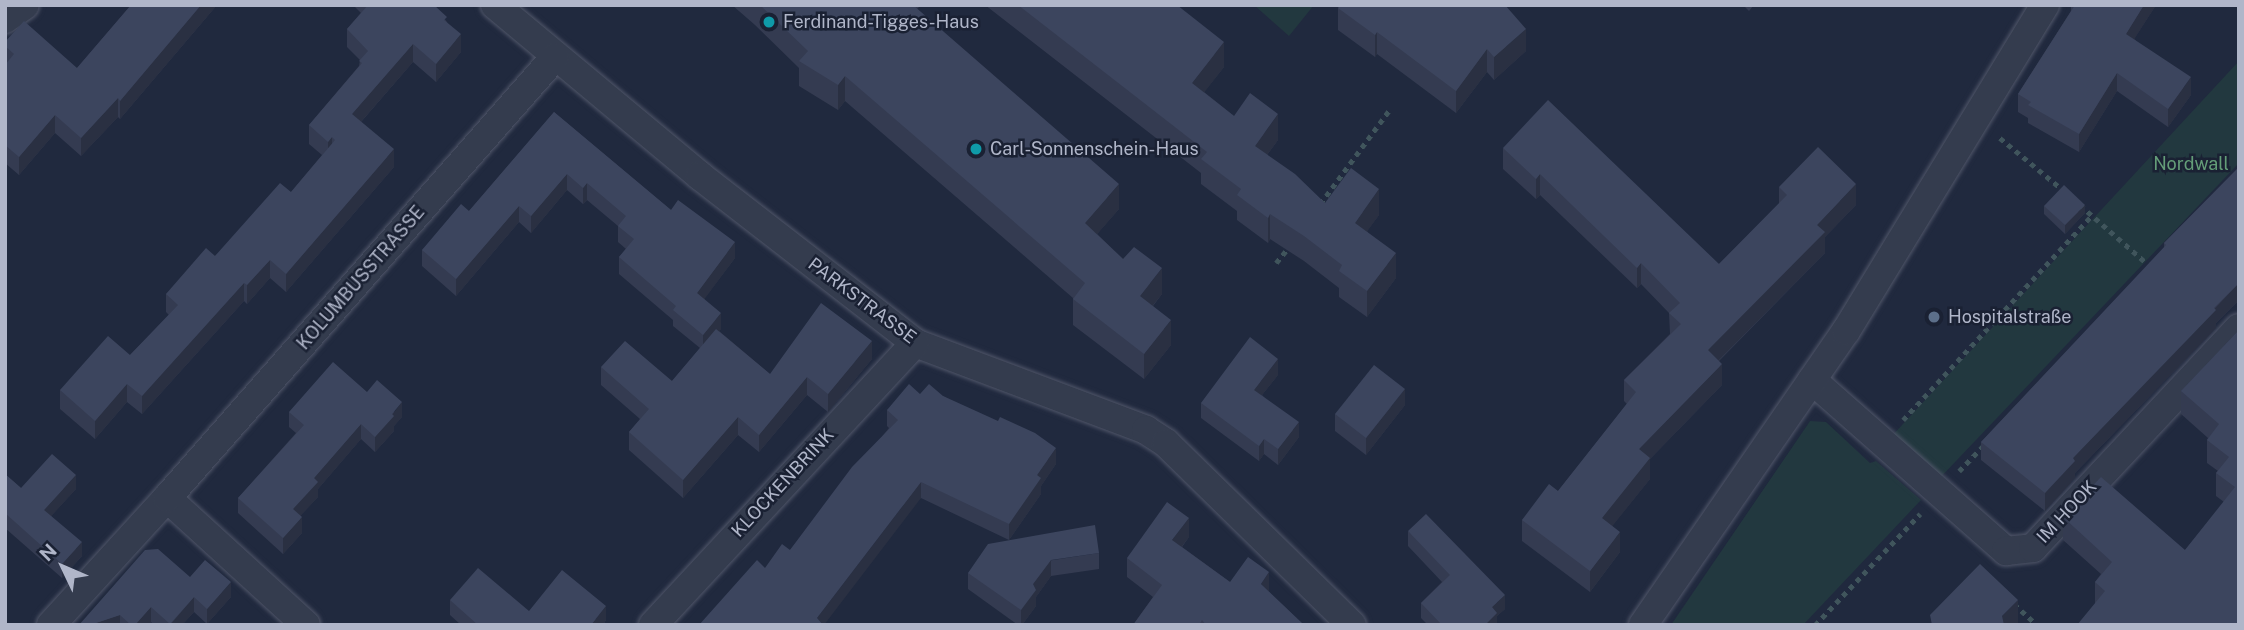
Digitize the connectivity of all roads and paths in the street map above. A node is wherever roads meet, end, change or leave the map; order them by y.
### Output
1 (24, 5) edge
2 (495, 5) edge
3 (2045, 5) edge
4 (5, 19) edge
5 (555, 57) junction
6 (1390, 109) dead end
7 (1976, 118) junction
8 (1317, 208) edge
9 (2092, 215) junction
10 (1293, 241) edge
11 (2160, 257) edge
12 (1276, 263) dead end
13 (2151, 266) junction
14 (2142, 276) edge
15 (2239, 328) edge
16 (915, 343) junction
17 (1812, 380) junction
18 (1882, 443) junction
19 (1986, 443) edge
20 (1940, 493) junction
21 (167, 498) junction
22 (2009, 599) edge
23 (51, 625) edge
24 (306, 625) edge
25 (653, 625) edge
26 (1352, 625) edge
27 (1643, 625) edge
28 (1815, 625) edge
29 (2037, 625) edge

1 - 4 street
2 - 5 street, PARKSTRASSE
3 - 7 street
5 - 16 street, PARKSTRASSE
5 - 21 street, KOLUMBUSSTRASSE
6 - 8 path
7 - 9 path
7 - 17 street
9 - 13 path
9 - 18 path
10 - 12 path
11 - 13 path
13 - 14 path
15 - 20 street, IM HOOK
16 - 25 street, KLOCKENBRINK
16 - 26 street, PARKSTRASSE
17 - 18 street, IM HOOK
17 - 27 street
18 - 20 street, IM HOOK
19 - 20 path
20 - 28 path
21 - 23 street, KOLUMBUSSTRASSE
21 - 24 street
22 - 29 path

